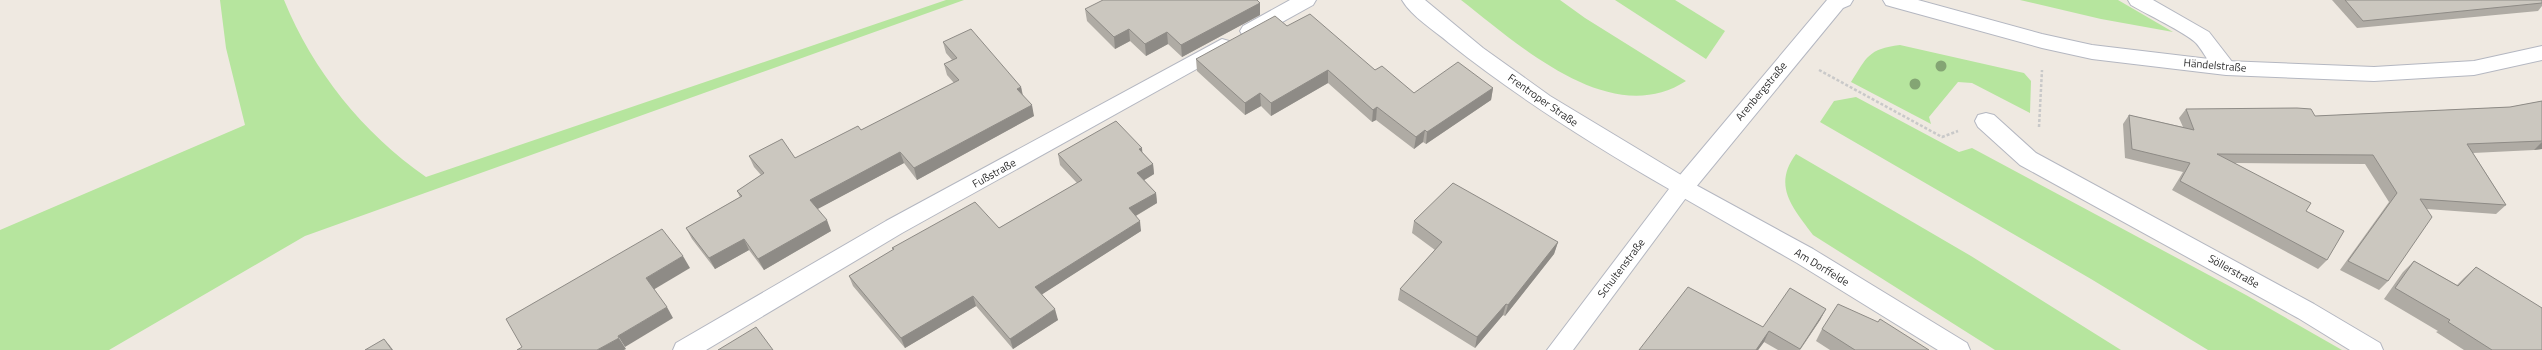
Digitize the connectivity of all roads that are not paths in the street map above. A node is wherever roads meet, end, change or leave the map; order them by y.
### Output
1 (1306, 0) edge
2 (1412, 0) edge
3 (1843, 0) edge
4 (1893, 0) edge
5 (2138, 0) edge
6 (2542, 53) edge
7 (2226, 68) junction
8 (1986, 121) road end
9 (1683, 187) junction
10 (685, 350) edge
11 (1559, 350) edge
12 (1958, 350) edge
13 (2371, 350) edge

1 - 10 street, Fußstraße
2 - 9 street, Frentroper Straße
3 - 9 street, Arenbergstraße
4 - 7 street, Händelstraße
5 - 7 street
6 - 7 street, Händelstraße
8 - 13 street, Söllerstraße
9 - 11 street, Schultenstraße
9 - 12 street, Am Dorffelde

